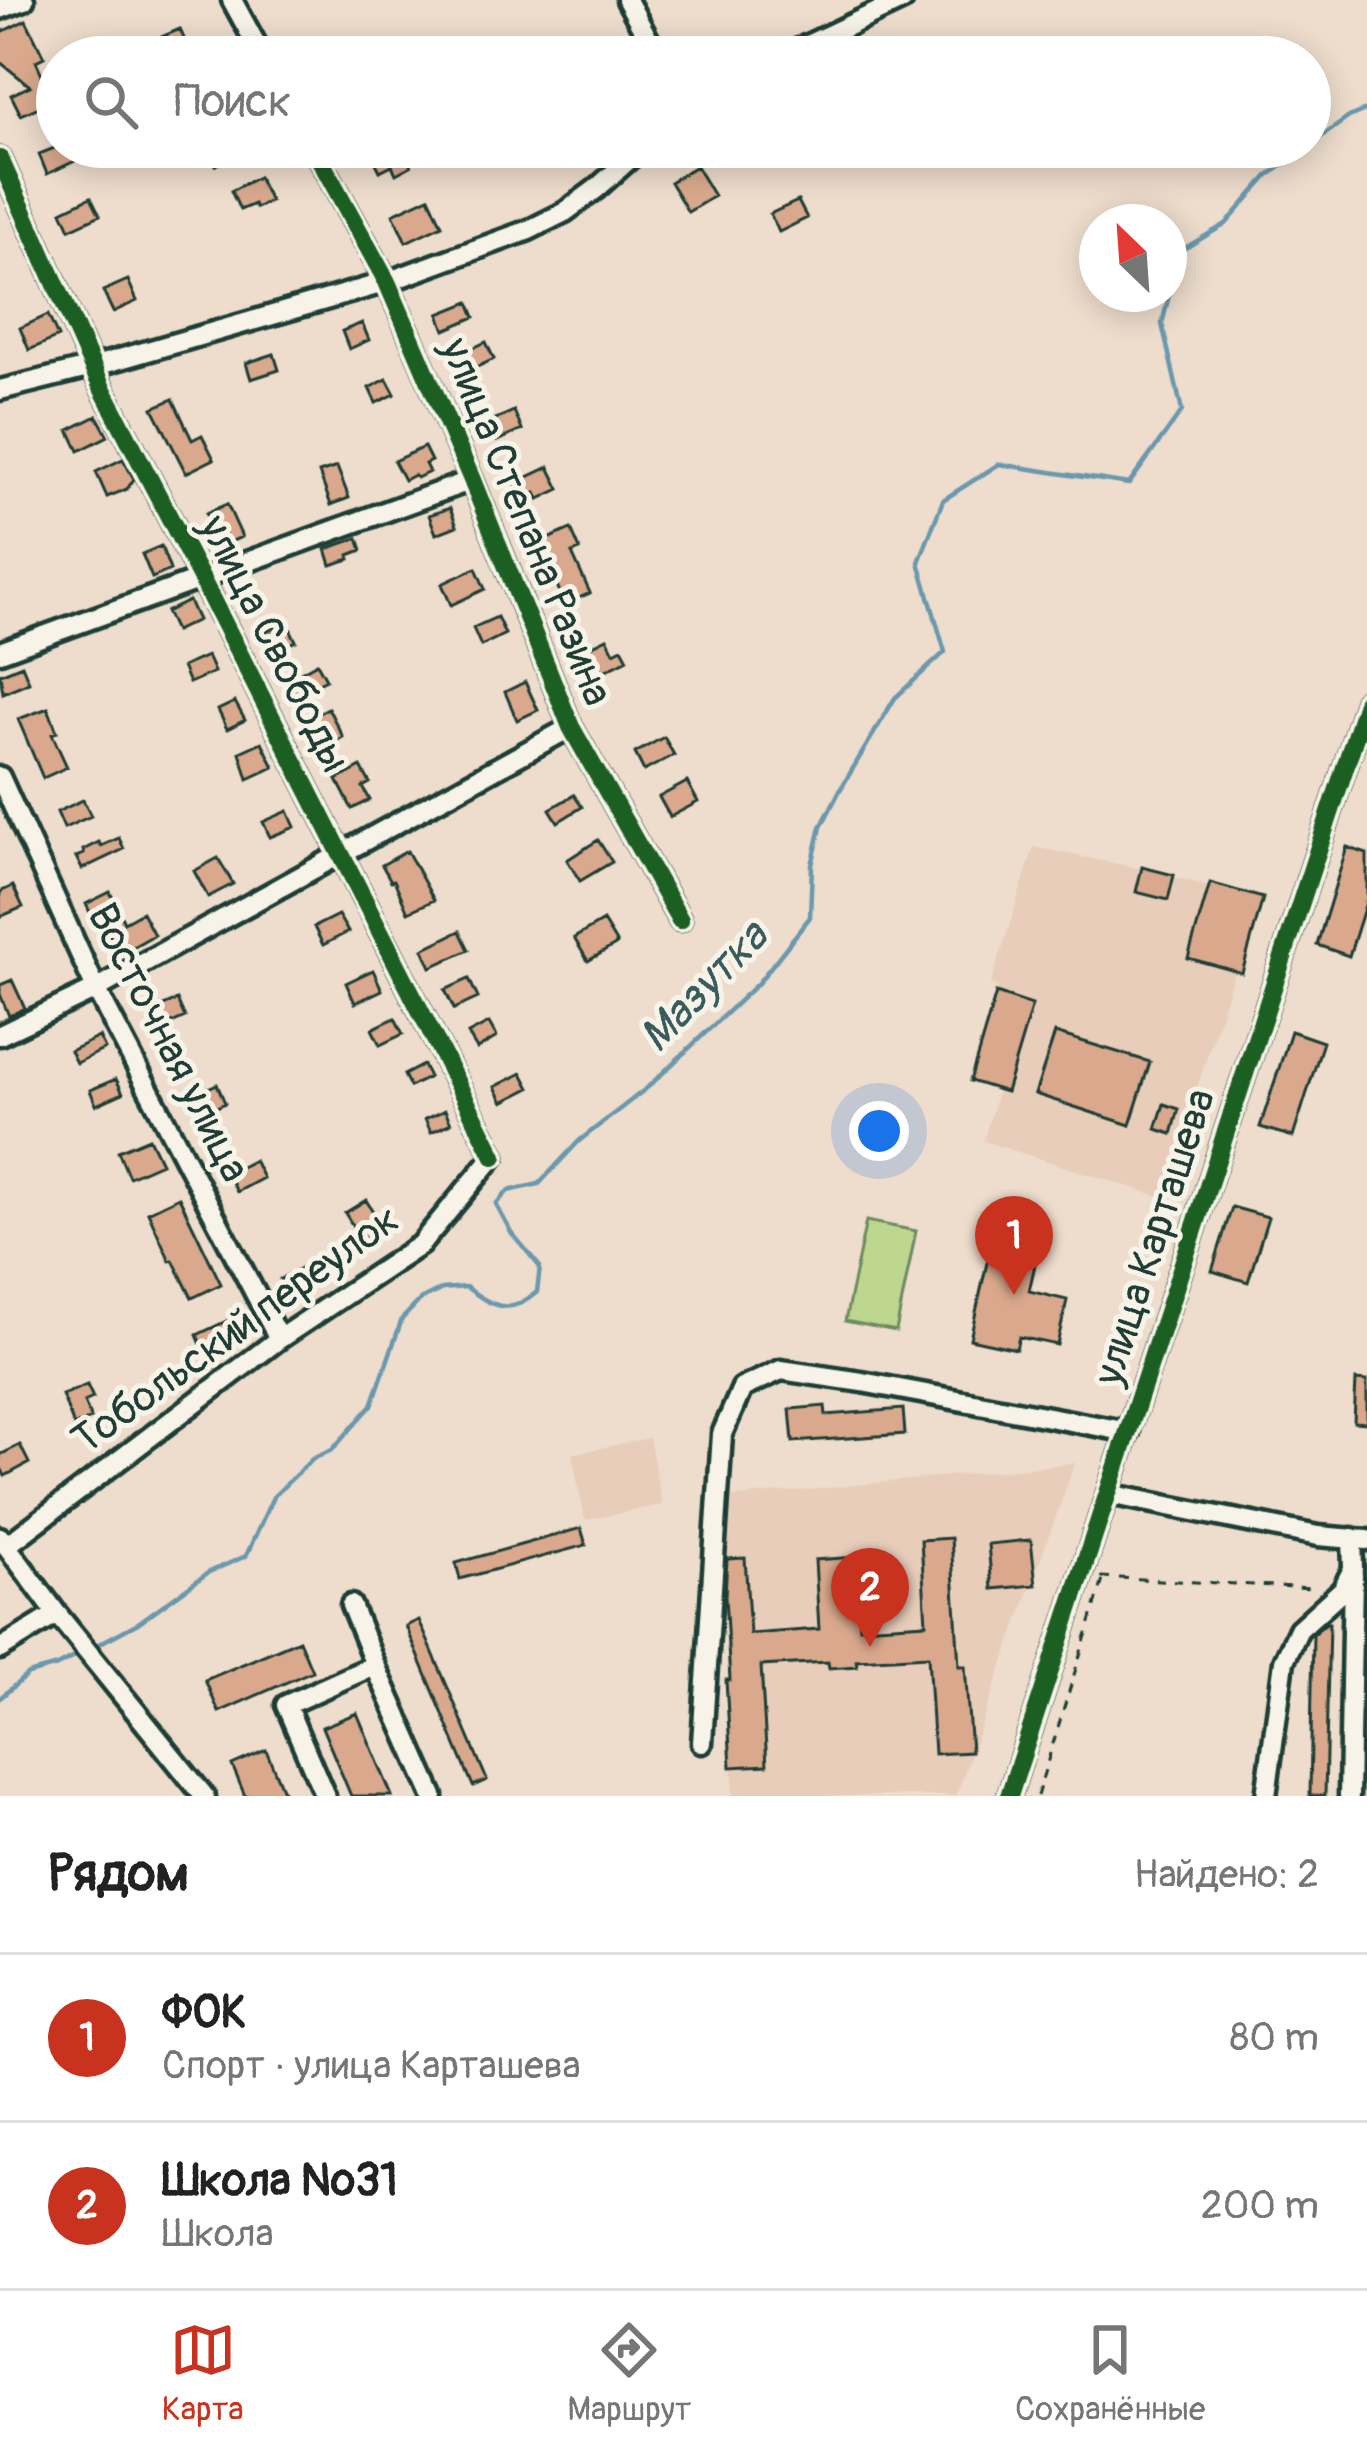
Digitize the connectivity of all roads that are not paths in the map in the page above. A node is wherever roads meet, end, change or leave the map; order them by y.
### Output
1 (24, 0) edge
2 (232, 0) edge
3 (627, 0) edge
4 (903, 0) edge
5 (0, 9) edge
6 (252, 36) edge
7 (647, 36) edge
8 (827, 36) edge
9 (0, 159) edge
10 (325, 168) edge
11 (620, 168) edge
12 (387, 282) junction
13 (92, 367) junction
14 (0, 390) edge
15 (472, 480) junction
16 (201, 578) junction
17 (0, 652) edge
18 (1367, 700) edge
19 (571, 728) junction
20 (0, 777) edge
21 (341, 856) junction
22 (680, 920) dead end
23 (97, 989) junction
24 (0, 1035) edge
25 (494, 1156) joint
26 (279, 1339) junction
27 (1129, 1432) junction
28 (1109, 1494) junction
29 (1360, 1539) edge
30 (3, 1541) edge
31 (1353, 1569) junction
32 (1367, 1589) edge
33 (351, 1605) dead end
34 (57, 1614) junction
35 (0, 1649) edge
36 (375, 1665) junction
37 (702, 1742) dead end
38 (204, 1796) edge
39 (325, 1796) edge
40 (433, 1796) edge
41 (1009, 1796) edge
42 (1266, 1796) edge
43 (1348, 1796) edge

1 - 5 street
2 - 6 street
3 - 7 street
4 - 8 street
9 - 13 street, улица Свободы
10 - 12 street, улица Степана Разина
11 - 12 street
12 - 13 street
12 - 15 street, улица Степана Разина
13 - 14 street
13 - 16 street, улица Свободы
15 - 16 street
15 - 19 street, улица Степана Разина
16 - 17 street
16 - 21 street, улица Свободы
18 - 27 street, улица Карташева
19 - 21 street
19 - 22 street, улица Степана Разина
20 - 23 street, Восточная улица
21 - 23 street
21 - 25 street, улица Свободы
23 - 24 street
23 - 26 street, Восточная улица
25 - 26 street, Тобольский переулок
26 - 30 street, Тобольский переулок
27 - 28 street, улица Карташева
27 - 37 street
28 - 29 street
28 - 41 street, улица Карташева
29 - 31 street
30 - 34 street
31 - 32 street
31 - 42 street
31 - 43 street
33 - 36 street
34 - 35 street
34 - 38 street
36 - 39 street
36 - 40 street

